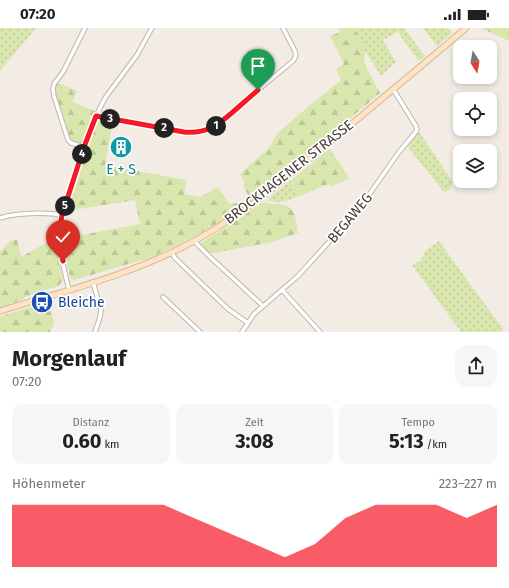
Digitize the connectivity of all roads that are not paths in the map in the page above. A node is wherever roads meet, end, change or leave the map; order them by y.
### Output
1 (85, 28) edge
2 (152, 28) edge
3 (283, 28) edge
4 (466, 28) edge
5 (393, 89) junction
6 (96, 116) junction
7 (84, 147) junction
8 (62, 215) junction
9 (0, 218) edge
10 (195, 241) junction
11 (172, 252) junction
12 (92, 282) junction
13 (69, 290) junction
14 (282, 290) junction
15 (163, 297) dead end
16 (263, 306) junction
17 (0, 311) edge
18 (248, 323) junction
19 (95, 332) edge
20 (200, 332) edge
21 (242, 332) edge
22 (320, 332) edge

1 - 7 street
2 - 6 street
3 - 6 street
4 - 5 main road, BROCKHAGENER STRASSE
5 - 10 main road, BROCKHAGENER STRASSE
5 - 14 street, BEGAWEG
6 - 7 street
7 - 8 street
8 - 9 street
8 - 13 street
10 - 11 main road, BROCKHAGENER STRASSE
10 - 16 street
11 - 12 main road, BROCKHAGENER STRASSE
11 - 18 street
12 - 13 main road, BROCKHAGENER STRASSE
12 - 19 street
13 - 17 main road, BROCKHAGENER STRASSE
14 - 16 street, BEGAWEG
14 - 22 street
15 - 20 street
16 - 18 street, BEGAWEG
18 - 21 street, BEGAWEG

